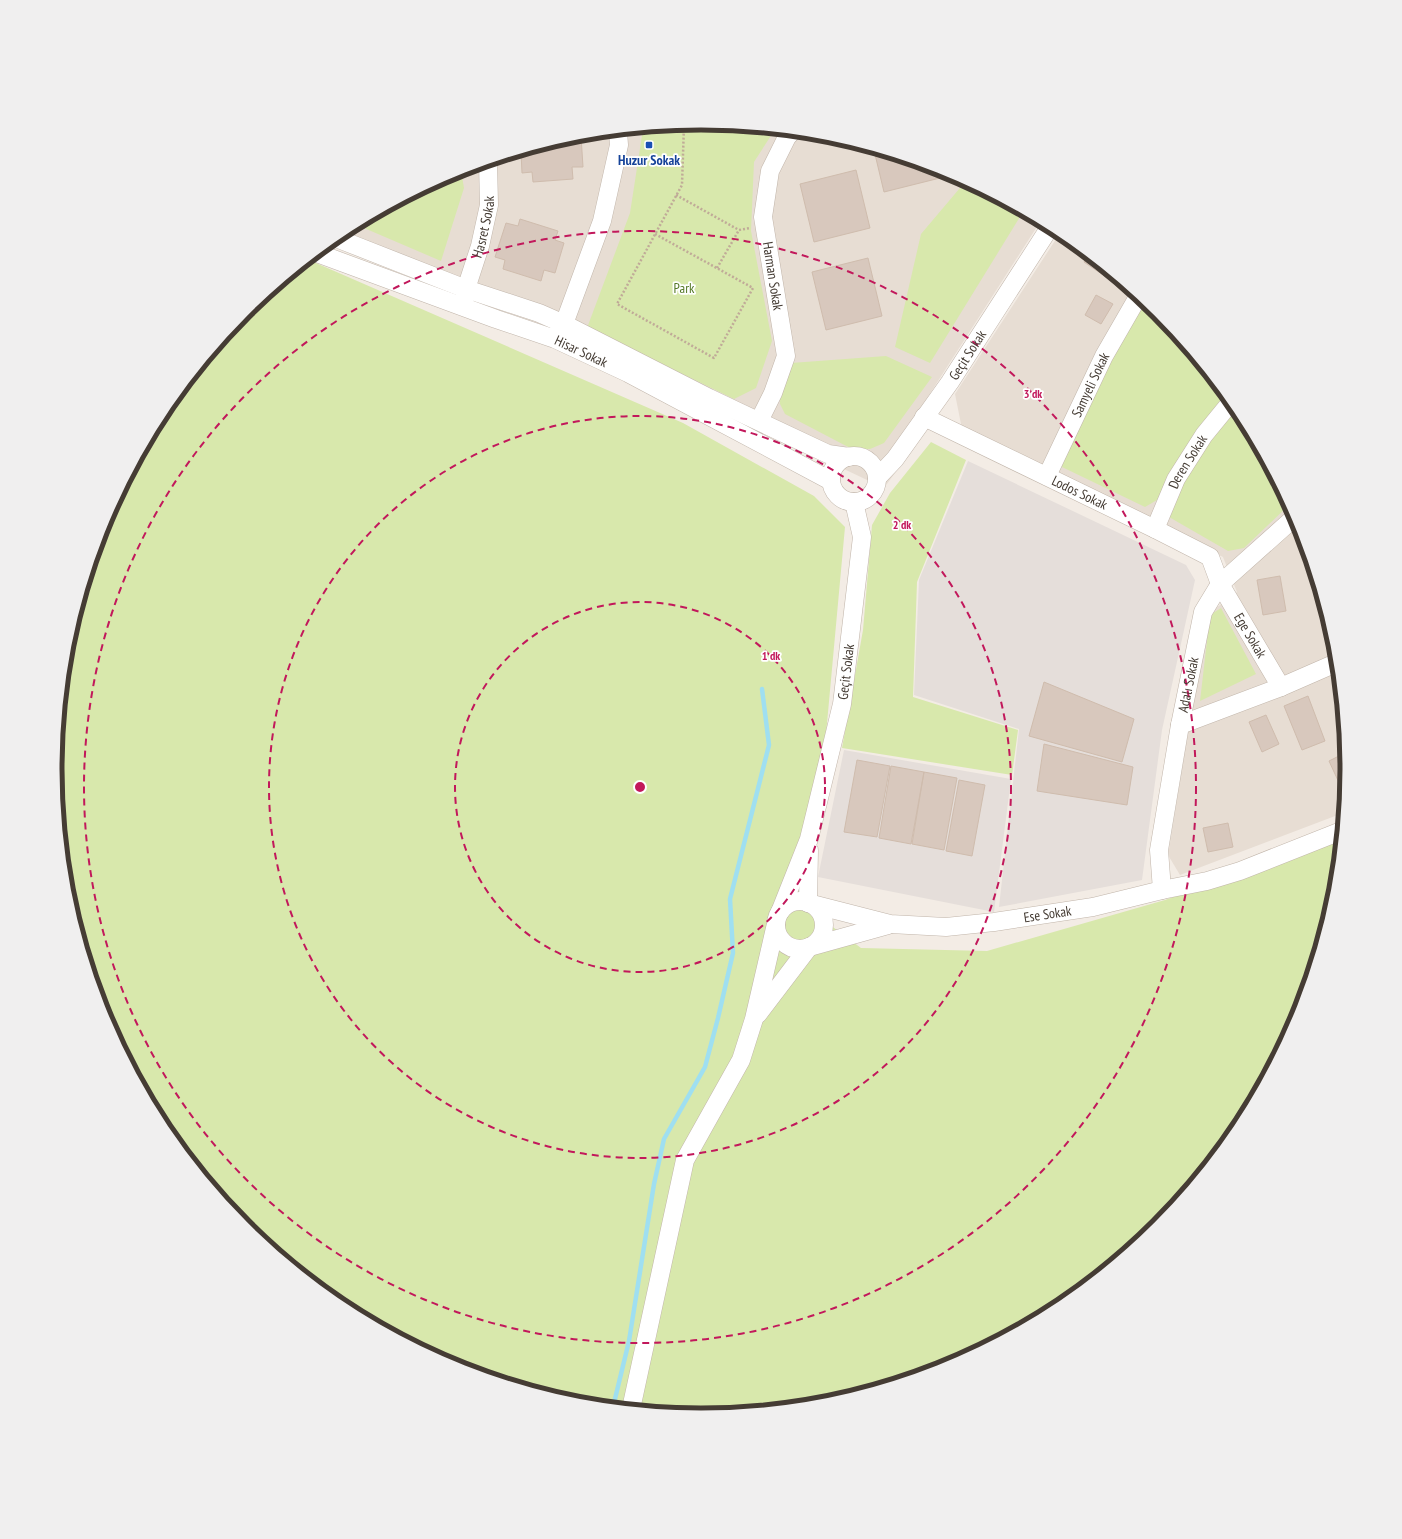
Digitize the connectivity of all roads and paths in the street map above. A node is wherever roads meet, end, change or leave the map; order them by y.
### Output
1 (684, 131) edge
2 (618, 136) edge
3 (787, 137) edge
4 (488, 167) edge
5 (676, 195) junction
6 (765, 226) junction
7 (739, 230) junction
8 (1047, 232) edge
9 (655, 234) junction
10 (343, 241) edge
11 (323, 255) edge
12 (717, 268) junction
13 (466, 289) junction
14 (1135, 302) edge
15 (463, 307) junction
16 (559, 331) junction
17 (1227, 407) edge
18 (924, 417) junction
19 (759, 421) junction
20 (849, 457) junction
21 (1047, 476) junction
22 (877, 478) junction
23 (831, 481) junction
24 (854, 502) junction
25 (1290, 522) edge
26 (1155, 529) junction
27 (1220, 584) junction
28 (1331, 664) edge
29 (1281, 687) junction
30 (1180, 725) junction
31 (1337, 834) edge
32 (809, 839) junction
33 (1162, 890) junction
34 (808, 903) junction
35 (778, 918) junction
36 (890, 924) junction
37 (809, 947) junction
38 (754, 1019) junction
39 (632, 1404) edge

1 - 5 path
2 - 16 street
3 - 6 street, Harman Sokak
4 - 13 street, Hasret Sokak
5 - 7 path
5 - 9 path
6 - 7 path
6 - 19 street, Harman Sokak
7 - 12 path
8 - 18 street, Geçit Sokak
9 - 12 path
9 - 12 path
10 - 13 street, Hisar Sokak
11 - 15 street, Hisar Sokak
13 - 15 street, Hasret Sokak
13 - 16 street, Hisar Sokak
14 - 21 street, Samyeli Sokak
15 - 16 street, Hisar Sokak
16 - 19 street, Hisar Sokak
16 - 23 street, Hisar Sokak
17 - 26 street, Deren Sokak
18 - 21 street, Lodos Sokak
18 - 22 street, Geçit Sokak
19 - 20 street, Hisar Sokak
20 - 22 street
20 - 23 street
21 - 26 street, Lodos Sokak
22 - 24 street
23 - 24 street
24 - 32 street, Geçit Sokak
25 - 27 street, Adalı Sokak
26 - 27 street, Lodos Sokak
27 - 29 street, Ege Sokak
27 - 30 street, Adalı Sokak
28 - 29 street
29 - 30 street
30 - 33 street, Adalı Sokak
31 - 33 street, Ese Sokak
32 - 34 street
32 - 35 street
33 - 36 street, Ese Sokak
34 - 35 street
34 - 36 street, Ese Sokak
34 - 37 street
35 - 37 street
35 - 38 street
36 - 37 street
37 - 38 street
38 - 39 street

